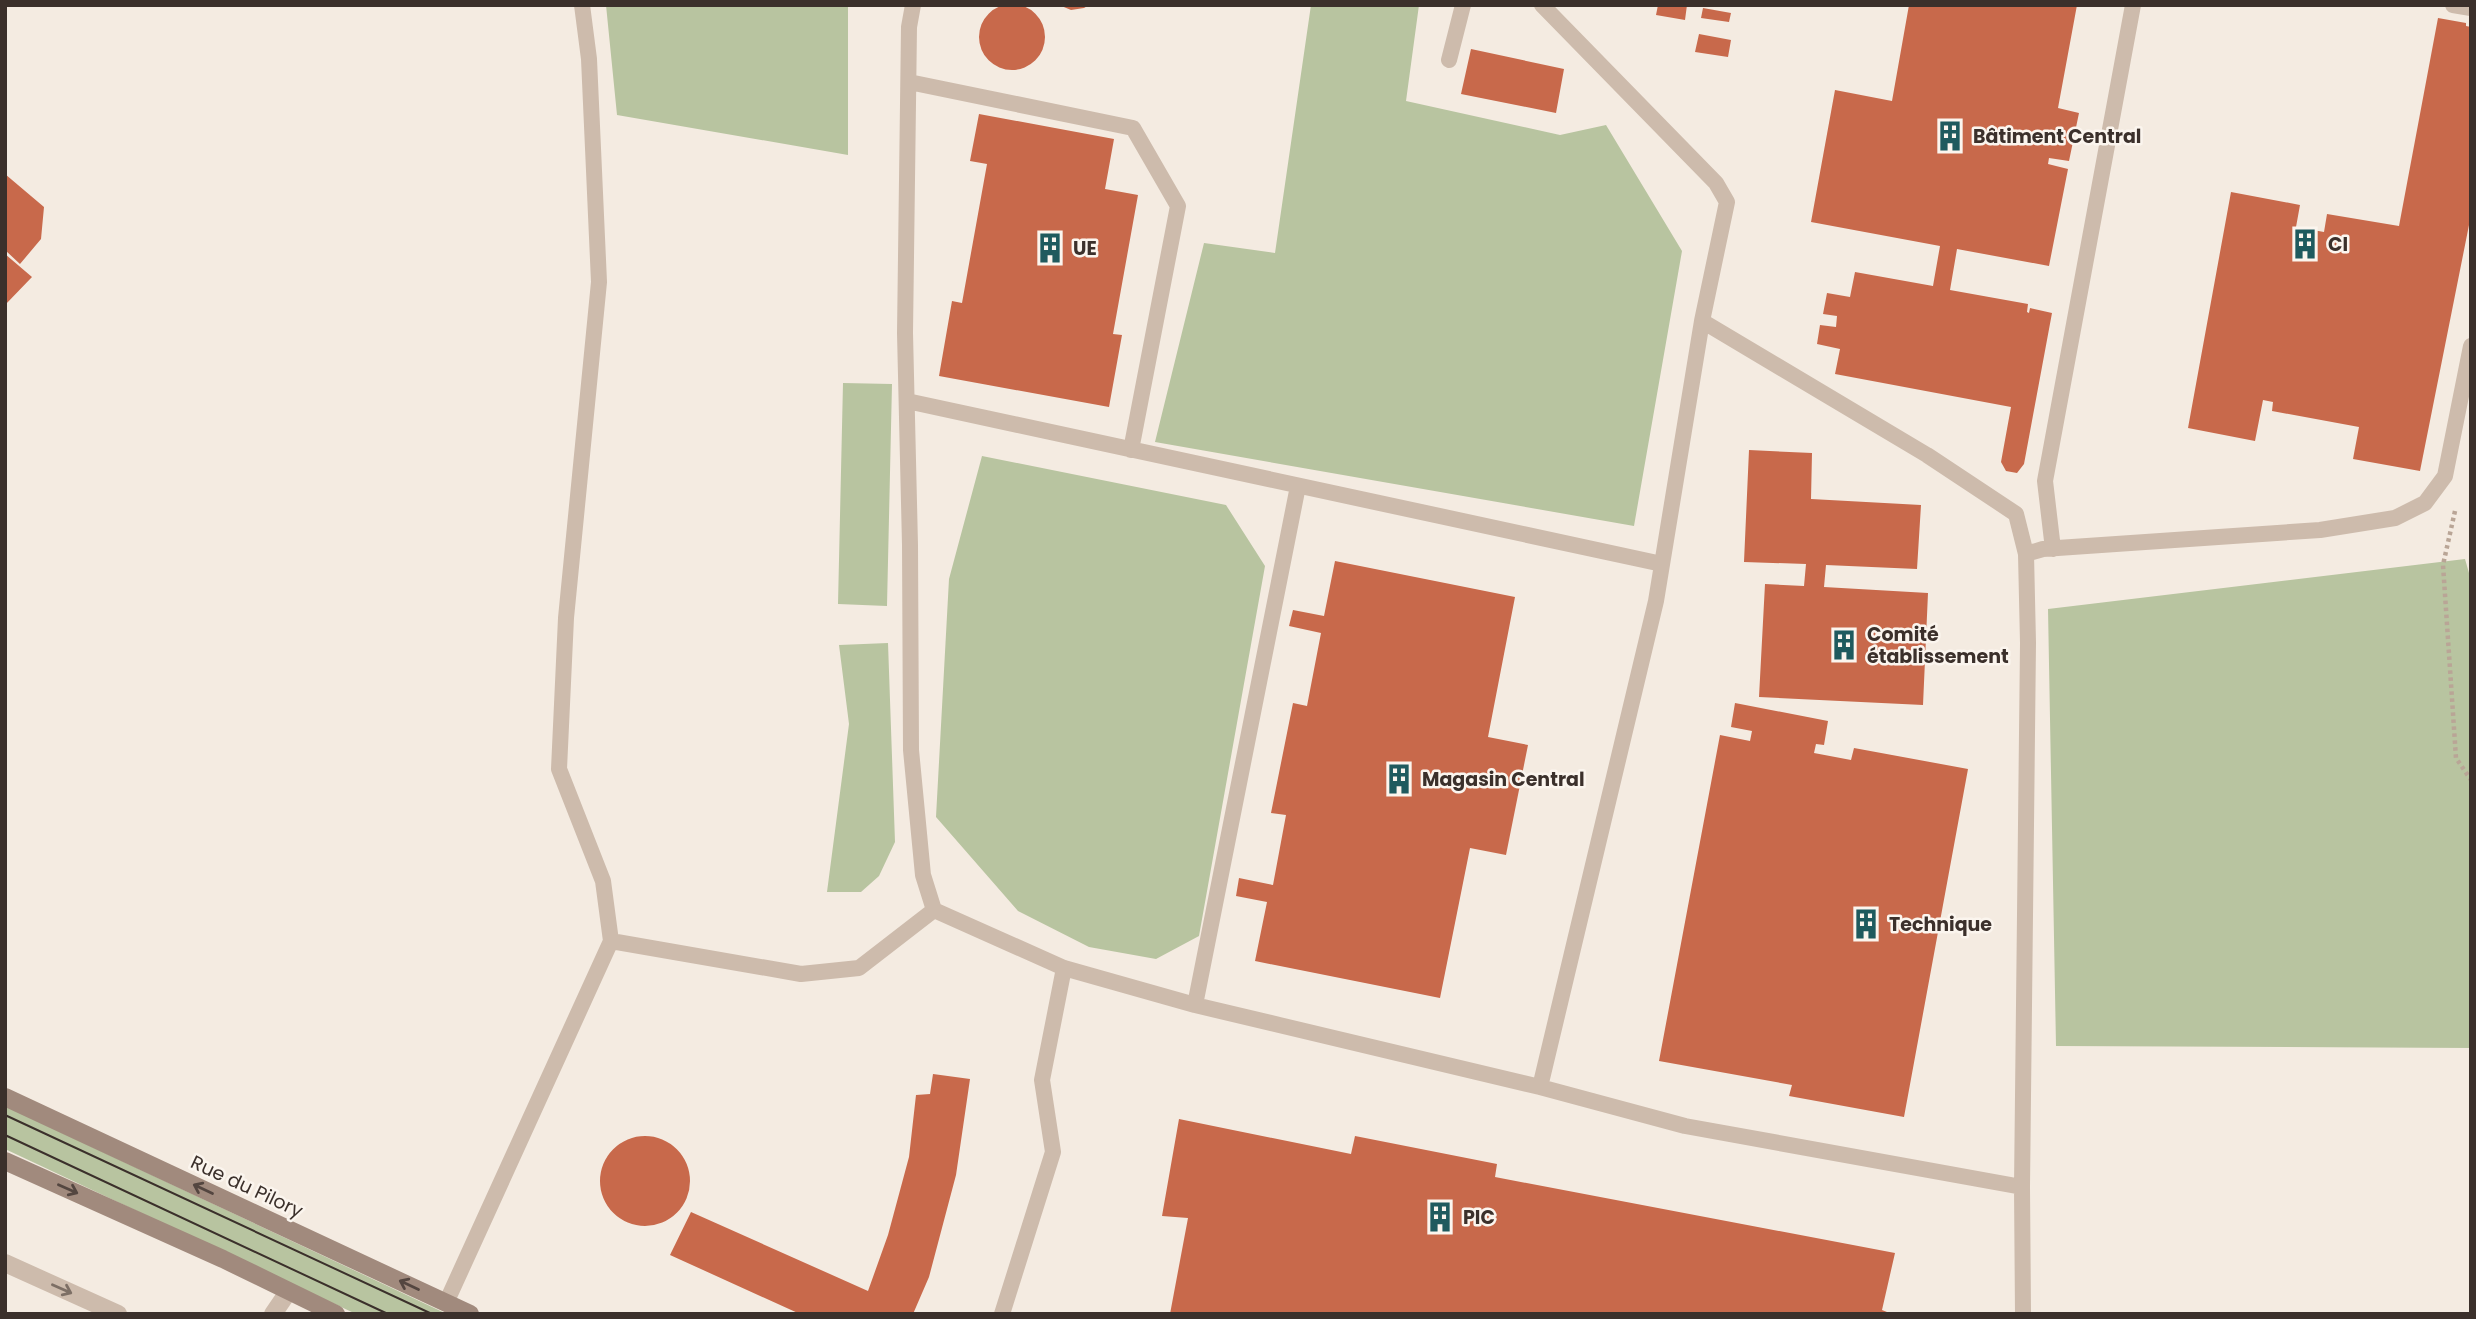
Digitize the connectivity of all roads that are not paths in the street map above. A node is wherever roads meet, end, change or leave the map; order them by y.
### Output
1 (582, 5) edge
2 (913, 5) edge
3 (1463, 5) edge
4 (1542, 5) edge
5 (2133, 5) edge
6 (2454, 5) edge
7 (2471, 8) edge
8 (1449, 60) dead end
9 (909, 82) junction
10 (1702, 321) junction
11 (2471, 346) edge
12 (907, 401) junction
13 (1131, 450) junction
14 (1298, 486) junction
15 (2053, 549) junction
16 (2026, 554) junction
17 (1662, 564) junction
18 (934, 910) junction
19 (611, 941) junction
20 (1064, 968) junction
21 (1195, 1005) junction
22 (1540, 1087) junction
23 (5, 1097) edge
24 (5, 1161) edge
25 (2022, 1186) junction
26 (5, 1263) edge
27 (288, 1292) junction
28 (446, 1303) junction
29 (118, 1314) edge
30 (273, 1314) edge
31 (336, 1314) edge
32 (470, 1314) edge
33 (1002, 1314) edge
34 (2023, 1314) edge

1 - 19 lane
2 - 9 lane
3 - 8 lane
4 - 10 lane
5 - 15 lane
6 - 7 lane
9 - 12 lane
9 - 13 lane
10 - 16 lane
10 - 17 lane
11 - 15 lane
12 - 13 lane
12 - 18 lane
13 - 14 lane
14 - 17 lane
14 - 21 lane
15 - 16 lane
16 - 25 lane
17 - 22 lane
18 - 19 lane
18 - 20 lane
19 - 28 lane
20 - 21 lane
20 - 33 lane
21 - 22 lane
22 - 25 lane
28 -> 23 main road, Rue du Pilory
24 -> 27 main road
25 - 34 lane
26 -> 29 street
27 - 30 street
27 - 31 main road
28 - 32 main road, Rue du Pilory

